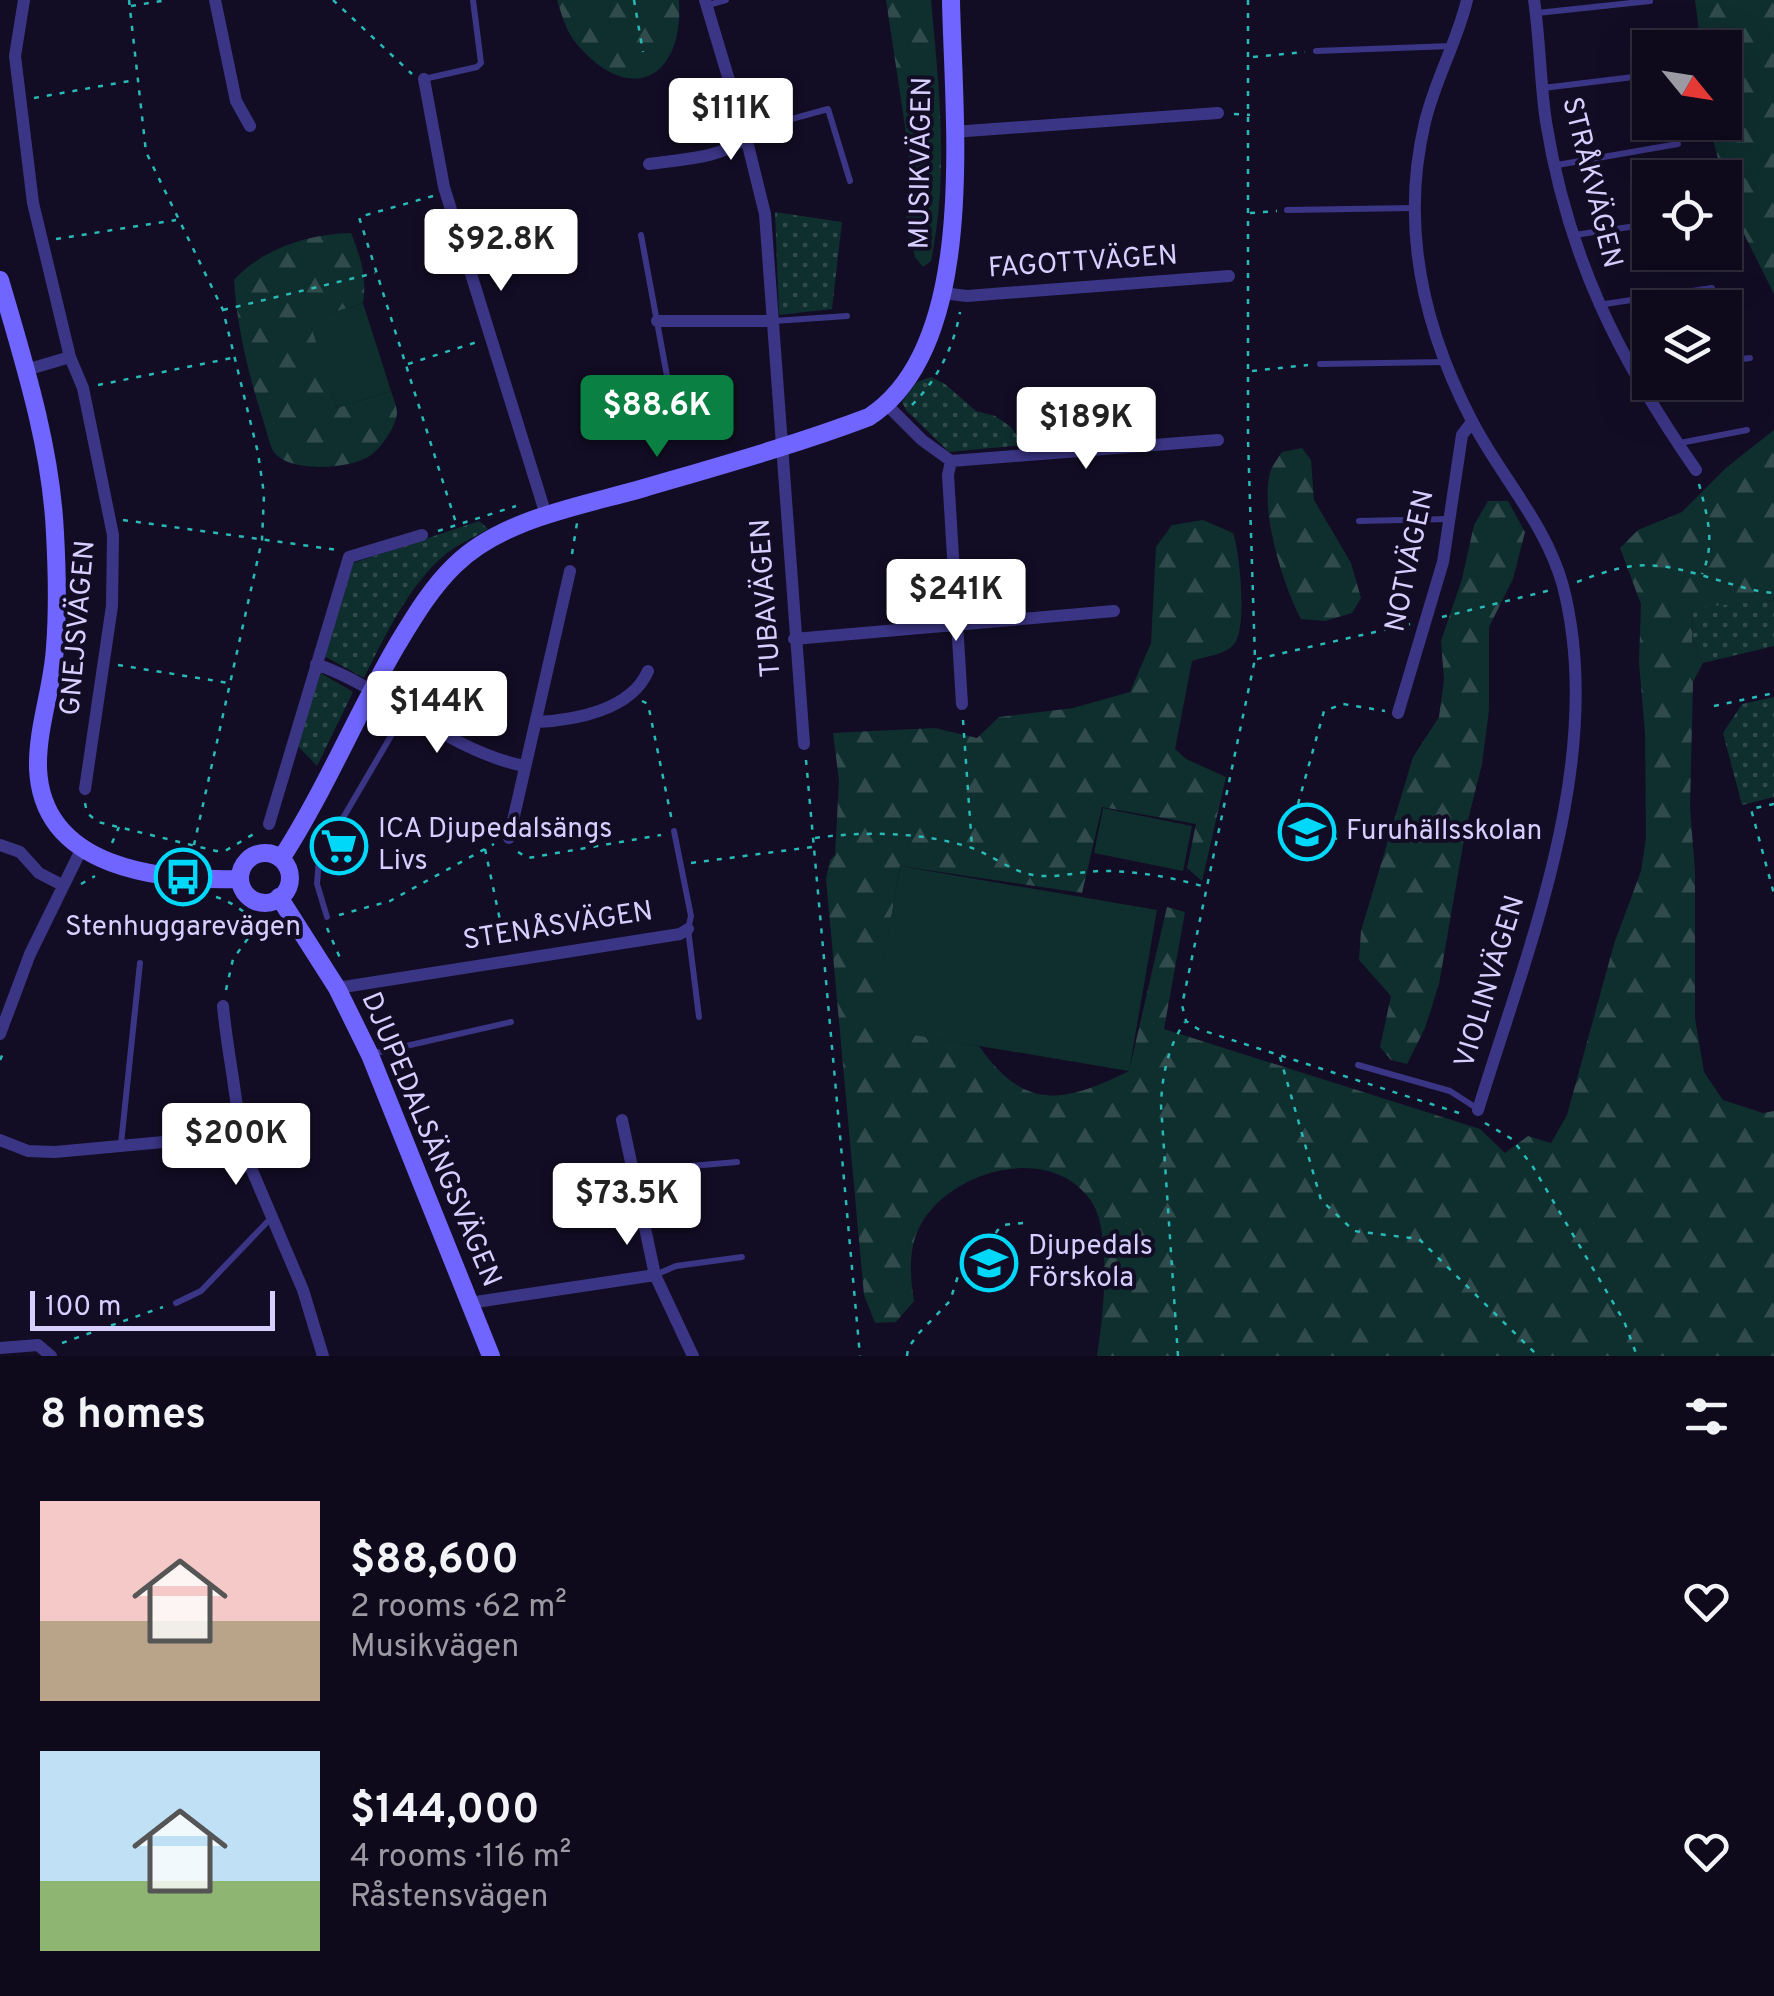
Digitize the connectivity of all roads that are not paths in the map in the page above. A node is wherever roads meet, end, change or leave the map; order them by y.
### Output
1 (24, 0) edge
2 (215, 0) edge
3 (473, 0) edge
4 (726, 0) edge
5 (950, 0) edge
6 (1467, 0) edge
7 (1650, 1) edge
8 (706, 3) edge
9 (1535, 7) edge
10 (1452, 46) junction
11 (1316, 51) road end
12 (1632, 77) edge
13 (424, 79) joint
14 (1542, 88) junction
15 (1218, 113) road end
16 (250, 126) dead end
17 (953, 132) junction
18 (746, 136) junction
19 (1678, 144) dead end
20 (650, 164) dead end
21 (1556, 165) junction
22 (850, 181) dead end
23 (1412, 208) junction
24 (1286, 210) road end
25 (1632, 227) edge
26 (1572, 235) junction
27 (641, 236) dead end
28 (1229, 276) dead end
29 (0, 280) edge
30 (1712, 288) dead end
31 (942, 292) junction
32 (1597, 305) junction
33 (848, 316) dead end
34 (656, 321) junction
35 (772, 321) junction
36 (70, 357) junction
37 (1750, 358) dead end
38 (1742, 359) edge
39 (1445, 362) junction
40 (1320, 364) road end
41 (26, 370) junction
42 (1632, 370) edge
43 (667, 376) dead end
44 (1650, 400) edge
45 (893, 411) junction
46 (1472, 422) junction
47 (1747, 430) dead end
48 (1218, 440) dead end
49 (1678, 444) junction
50 (781, 447) junction
51 (951, 461) junction
52 (1696, 470) road end
53 (544, 507) junction
54 (1450, 518) junction
55 (1359, 522) dead end
56 (422, 535) road end
57 (570, 571) road end
58 (1114, 610) dead end
59 (955, 623) junction
60 (794, 639) junction
61 (316, 664) junction
62 (648, 671) dead end
63 (371, 691) junction
64 (962, 704) road end
65 (405, 712) junction
66 (1398, 713) road end
67 (537, 722) junction
68 (804, 744) road end
69 (524, 766) junction
70 (85, 789) road end
71 (270, 824) road end
72 (674, 831) road end
73 (509, 838) dead end
74 (0, 845) edge
75 (81, 850) junction
76 (281, 860) junction
77 (240, 879) junction
78 (62, 884) junction
79 (279, 898) junction
80 (327, 917) dead end
81 (688, 928) junction
82 (140, 963) dead end
83 (336, 988) junction
84 (223, 1006) road end
85 (699, 1017) dead end
86 (511, 1022) dead end
87 (0, 1034) edge
88 (370, 1055) junction
89 (1358, 1065) dead end
90 (1478, 1110) joint
91 (622, 1120) dead end
92 (0, 1140) edge
93 (236, 1143) junction
94 (121, 1145) junction
95 (736, 1162) dead end
96 (631, 1172) junction
97 (271, 1218) junction
98 (742, 1258) dead end
99 (656, 1275) junction
100 (176, 1302) road end
101 (468, 1303) junction
102 (0, 1348) edge
103 (50, 1355) edge
104 (322, 1356) edge
105 (491, 1356) edge
106 (693, 1356) edge

1 - 36 street, GNEJSVÄGEN
2 - 16 street
3 - 13 lane
4 - 8 lane
5 - 17 street, MUSIKVÄGEN
6 - 10 street, VIOLINVÄGEN
7 - 9 lane
8 - 18 street, TUBAVÄGEN
9 - 14 street, STRÅKVÄGEN
10 - 11 lane
10 - 23 street, VIOLINVÄGEN
12 - 14 lane
13 - 53 street
14 - 21 street, STRÅKVÄGEN
15 - 17 street
17 - 31 street, MUSIKVÄGEN
18 - 20 street
18 - 22 lane
18 - 35 street, TUBAVÄGEN
19 - 21 lane
21 - 26 street, STRÅKVÄGEN
23 - 24 lane
23 - 39 street, VIOLINVÄGEN
25 - 26 lane
26 - 32 street, STRÅKVÄGEN
27 - 34 lane
28 - 31 street, FAGOTTVÄGEN
29 - 41 street
30 - 32 lane
31 - 45 street, MUSIKVÄGEN
32 - 42 street, STRÅKVÄGEN
33 - 35 lane
34 - 35 street
34 - 43 lane
35 - 50 street, TUBAVÄGEN
36 - 41 street
36 - 70 street, GNEJSVÄGEN
37 - 38 lane
39 - 40 lane
39 - 46 street, VIOLINVÄGEN
41 - 75 street
44 - 49 street, STRÅKVÄGEN
45 - 50 street
45 - 51 street
46 - 54 street, NOTVÄGEN
46 - 90 street, VIOLINVÄGEN
47 - 49 lane
48 - 51 street
49 - 52 street, STRÅKVÄGEN
50 - 53 street
50 - 60 street, TUBAVÄGEN
51 - 59 street
53 - 63 street
54 - 55 lane
54 - 66 street, NOTVÄGEN
56 - 61 street
57 - 67 street
58 - 59 street
59 - 60 street
59 - 64 street
60 - 68 street, TUBAVÄGEN
61 - 63 street
61 - 71 street
62 - 67 street
63 - 65 street
63 - 76 street
65 - 69 street
65 - 80 lane
67 - 69 street
69 - 73 street
72 - 81 lane, STENÅSVÄGEN
74 - 78 street
75 - 77 street
75 - 78 street
76 - 77 street
76 - 79 street
77 - 79 street
78 - 87 street
79 - 83 street, DJUPEDALSÄNGSVÄGEN
81 - 83 street, STENÅSVÄGEN
81 - 85 lane
82 - 94 lane
83 - 88 street, DJUPEDALSÄNGSVÄGEN
84 - 93 street
86 - 88 lane
88 - 101 street, DJUPEDALSÄNGSVÄGEN
89 - 90 lane
91 - 96 street
92 - 94 street
93 - 94 street
93 - 97 street
95 - 96 lane
96 - 99 street
97 - 100 lane
97 - 104 street
98 - 99 lane
99 - 101 street
99 - 106 street
101 - 105 street, DJUPEDALSÄNGSVÄGEN
102 - 103 street

